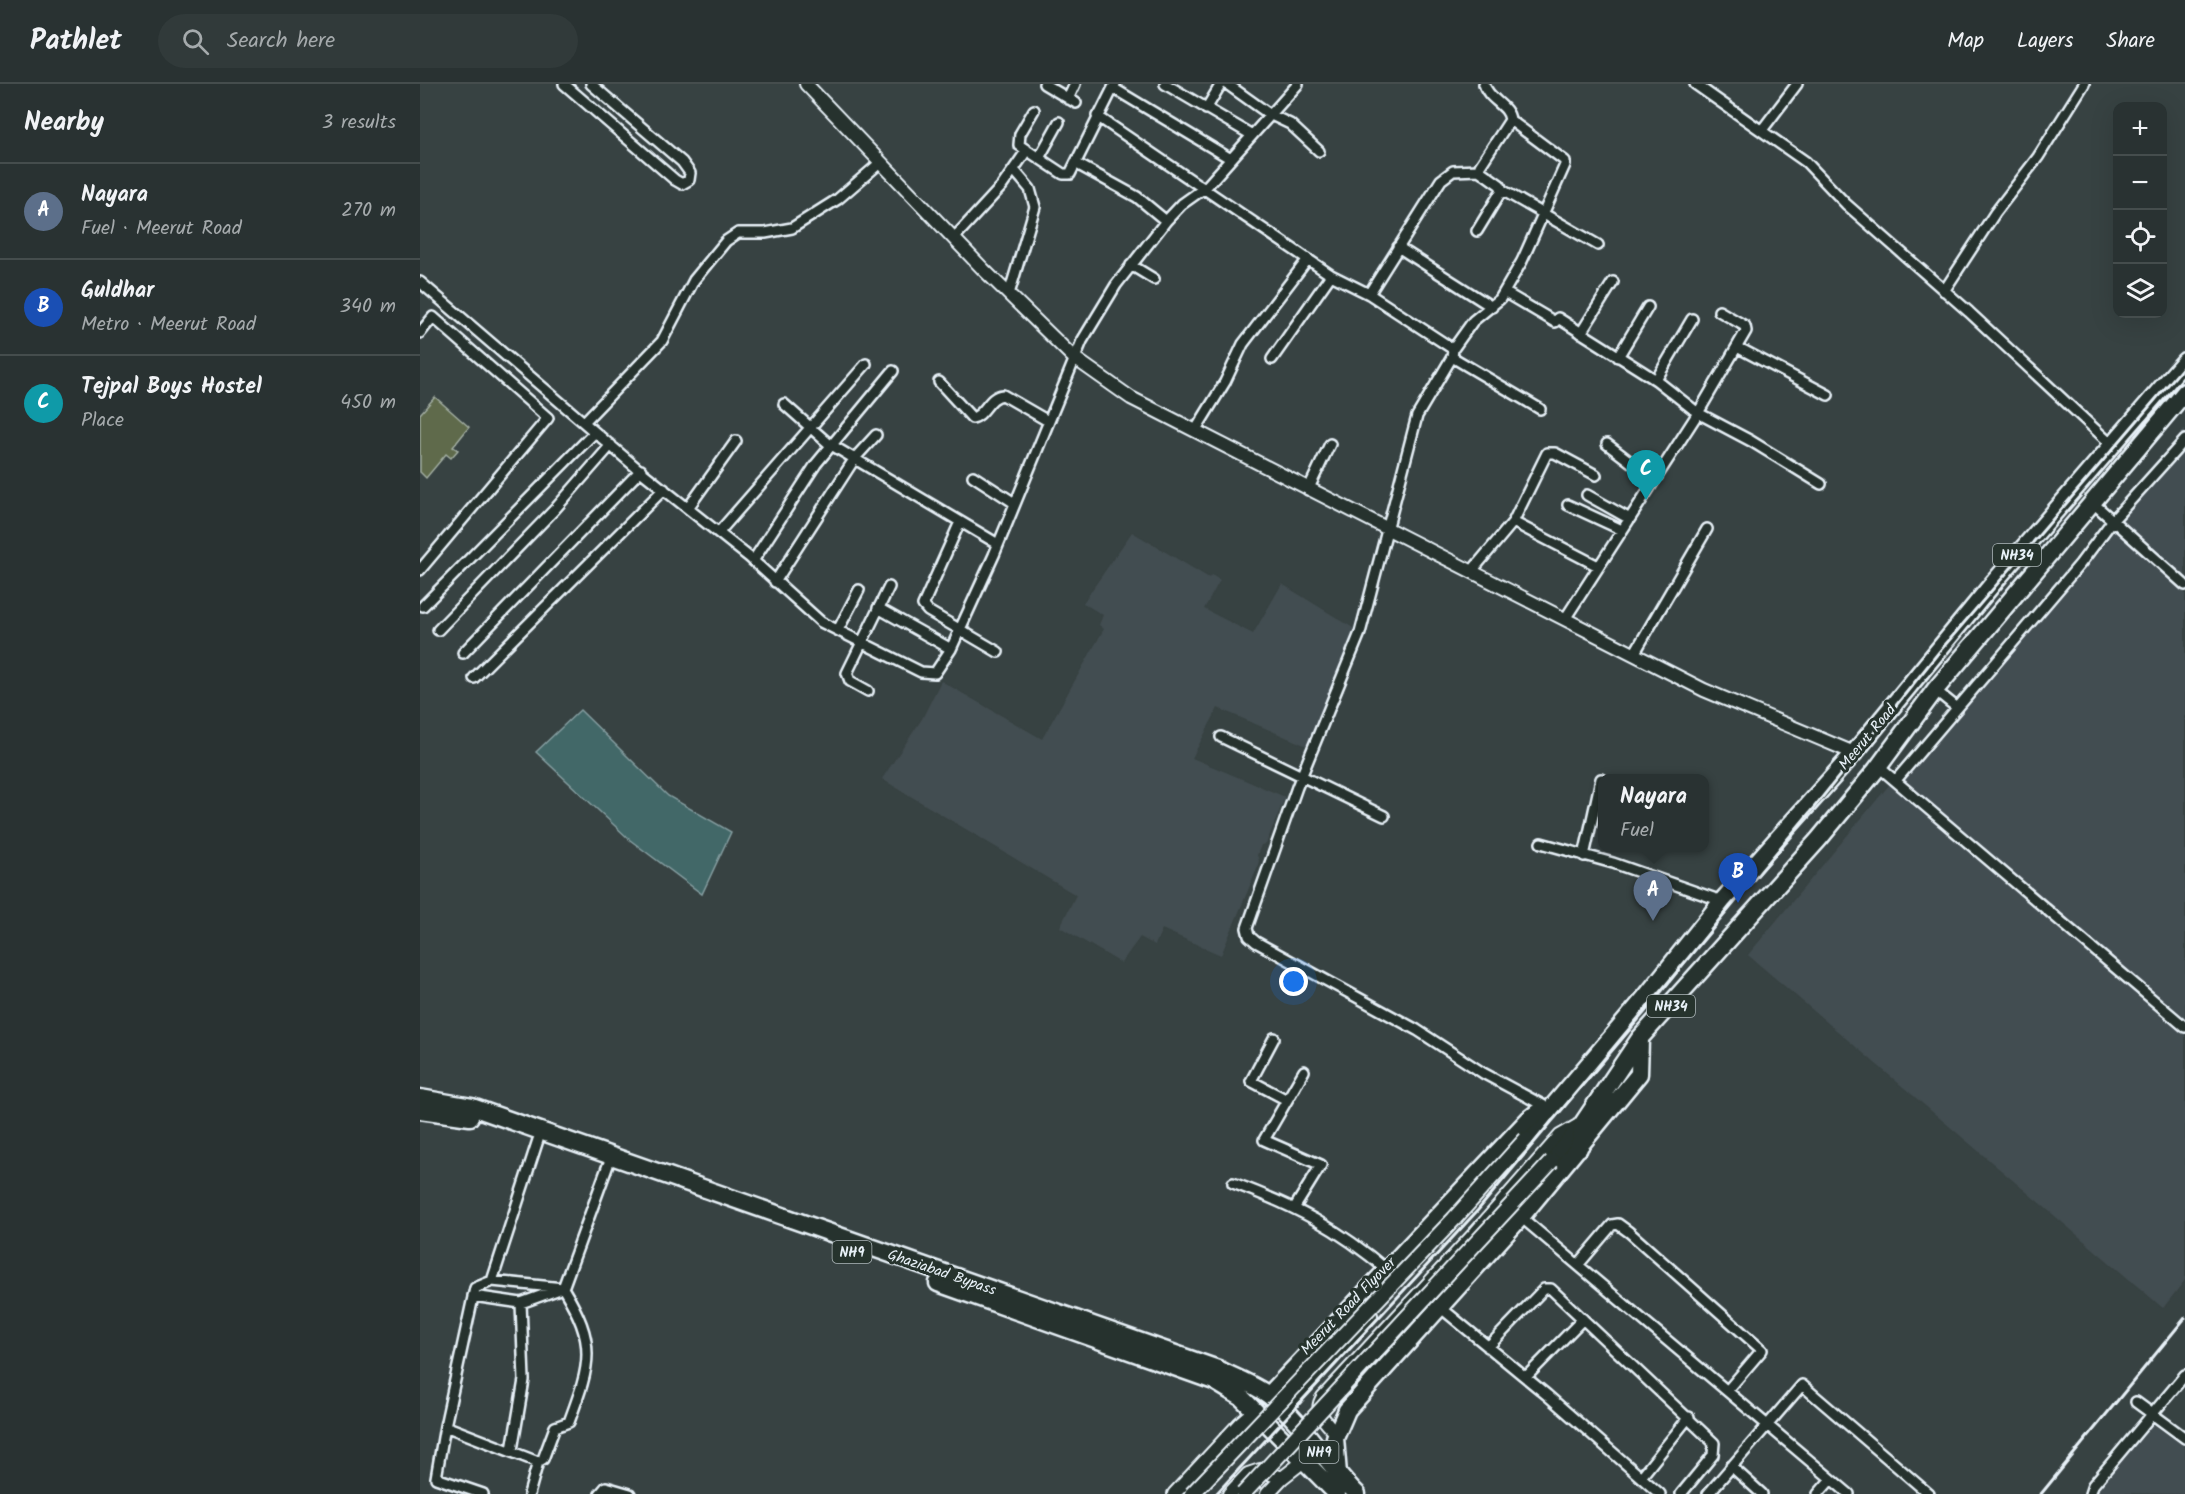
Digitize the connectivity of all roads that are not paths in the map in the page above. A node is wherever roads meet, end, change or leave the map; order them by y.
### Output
1 (564, 84) edge
2 (591, 84) edge
3 (1044, 84) edge
4 (1076, 84) edge
5 (1165, 84) edge
6 (1221, 84) edge
7 (1227, 84) edge
8 (1298, 84) edge
9 (1484, 84) edge
10 (1695, 84) edge
11 (1797, 84) edge
12 (2084, 84) edge
13 (1114, 86) edge
14 (814, 87) edge
15 (1206, 109) junction
16 (1034, 110) dead end
17 (1269, 114) junction
18 (1097, 116) junction
19 (1510, 120) junction
20 (1059, 122) dead end
21 (1762, 130) junction
22 (1252, 135) junction
23 (1027, 150) junction
24 (1319, 151) dead end
25 (1038, 158) junction
26 (1232, 159) junction
27 (881, 162) junction
28 (1077, 164) junction
29 (1014, 170) junction
30 (1479, 170) junction
31 (1206, 187) junction
32 (1502, 190) junction
33 (1544, 213) junction
34 (1166, 221) junction
35 (1477, 231) dead end
36 (954, 238) junction
37 (1598, 245) dead end
38 (1398, 247) junction
39 (1308, 259) junction
40 (1131, 265) junction
41 (1331, 275) junction
42 (1154, 279) dead end
43 (420, 282) edge
44 (1613, 282) dead end
45 (1944, 291) junction
46 (1504, 292) junction
47 (1009, 294) junction
48 (1369, 294) junction
49 (1492, 307) junction
50 (1648, 307) dead end
51 (1719, 311) dead end
52 (1692, 319) dead end
53 (420, 333) edge
54 (1581, 333) junction
55 (1737, 346) junction
56 (1452, 353) junction
57 (1073, 357) junction
58 (1618, 357) junction
59 (1272, 359) dead end
60 (2185, 361) edge
61 (866, 364) dead end
62 (893, 371) dead end
63 (1656, 380) junction
64 (939, 382) dead end
65 (2185, 392) edge
66 (1828, 395) dead end
67 (784, 404) dead end
68 (1540, 409) dead end
69 (1698, 412) junction
70 (1048, 421) junction
71 (584, 422) junction
72 (810, 427) junction
73 (595, 432) junction
74 (1195, 432) junction
75 (876, 435) dead end
76 (2185, 440) edge
77 (736, 441) dead end
78 (831, 444) junction
79 (1330, 444) dead end
80 (1606, 444) dead end
81 (611, 445) junction
82 (2113, 446) junction
83 (855, 458) junction
84 (641, 470) junction
85 (1596, 475) dead end
86 (973, 476) dead end
87 (1653, 479) junction
88 (1821, 484) dead end
89 (664, 489) junction
90 (1308, 490) junction
91 (1587, 495) dead end
92 (1013, 502) junction
93 (2092, 502) junction
94 (1568, 505) dead end
95 (688, 508) junction
96 (1628, 518) junction
97 (2113, 520) junction
98 (960, 522) junction
99 (1512, 522) junction
100 (1707, 529) dead end
101 (1622, 530) junction
102 (1389, 531) junction
103 (719, 532) junction
104 (998, 544) junction
105 (753, 561) junction
106 (1598, 566) junction
107 (420, 570) edge
108 (1471, 572) junction
109 (776, 582) junction
110 (2185, 585) edge
111 (889, 587) dead end
112 (859, 590) dead end
113 (423, 606) dead end
114 (878, 608) junction
115 (1565, 619) junction
116 (438, 630) dead end
117 (837, 630) junction
118 (959, 630) junction
119 (861, 642) junction
120 (951, 649) junction
121 (463, 652) dead end
122 (998, 652) dead end
123 (1634, 654) junction
124 (474, 678) dead end
125 (1935, 690) junction
126 (868, 691) dead end
127 (1956, 707) junction
128 (1221, 737) dead end
129 (1854, 753) junction
130 (1879, 767) junction
131 (1301, 776) junction
132 (1896, 780) junction
133 (1598, 796) edge
134 (1384, 816) dead end
135 (1541, 843) dead end
136 (1584, 856) junction
137 (1722, 901) junction
138 (1622, 1025) junction
139 (2185, 1027) edge
140 (1274, 1038) dead end
141 (1640, 1038) junction
142 (1304, 1071) dead end
143 (420, 1098) edge
144 (1287, 1100) junction
145 (420, 1110) edge
146 (1549, 1111) junction
147 (1583, 1123) junction
148 (538, 1140) junction
149 (1579, 1149) junction
150 (608, 1165) junction
151 (663, 1180) junction
152 (1233, 1183) dead end
153 (1295, 1207) junction
154 (1521, 1217) junction
155 (1578, 1265) junction
156 (1388, 1271) junction
157 (492, 1281) junction
158 (562, 1288) junction
159 (473, 1296) junction
160 (521, 1303) junction
161 (1440, 1308) junction
162 (1583, 1319) junction
163 (1488, 1347) junction
164 (1291, 1371) junction
165 (2185, 1375) edge
166 (1526, 1377) junction
167 (1308, 1383) junction
168 (2181, 1387) edge
169 (1727, 1391) junction
170 (1269, 1395) junction
171 (2136, 1402) dead end
172 (1284, 1408) junction
173 (1255, 1410) junction
174 (2152, 1414) junction
175 (1689, 1417) junction
176 (1766, 1424) junction
177 (445, 1426) junction
178 (1336, 1433) junction
179 (2185, 1438) edge
180 (512, 1450) junction
181 (1305, 1460) junction
182 (538, 1462) junction
183 (1731, 1466) junction
184 (1338, 1475) junction
185 (1641, 1477) junction
186 (1282, 1478) junction
187 (1831, 1479) junction
188 (478, 1493) edge
189 (530, 1494) edge
190 (600, 1494) edge
191 (630, 1494) edge
192 (1174, 1494) edge
193 (1192, 1494) edge
194 (1229, 1494) edge
195 (1243, 1494) edge
196 (1267, 1494) edge
197 (1337, 1494) edge
198 (1357, 1494) edge
199 (1660, 1494) edge
200 (1681, 1494) edge
201 (1708, 1494) edge
202 (1762, 1494) edge
203 (1818, 1494) edge
204 (1849, 1494) edge
205 (1929, 1494) edge
206 (2090, 1494) edge

1 - 2 street
3 - 4 street
5 - 15 street
6 - 15 street
7 - 17 street
8 - 17 street
9 - 19 street
10 - 21 street
11 - 21 street
12 - 45 street
13 - 18 street
13 - 26 street
14 - 27 street
15 - 22 street
16 - 23 street
17 - 22 street
17 - 24 street
18 - 28 street
18 - 31 street
19 - 30 street
19 - 33 street
20 - 25 street
21 - 45 street
22 - 26 street
23 - 25 street
23 - 29 street
25 - 28 street
26 - 31 street
27 - 36 street
27 - 71 street
28 - 34 street
29 - 36 street
29 - 47 street
30 - 32 street
30 - 38 street
31 - 34 street
31 - 39 street
32 - 33 street
32 - 35 street
33 - 37 street
33 - 46 street
34 - 40 street
36 - 47 street
38 - 48 street
38 - 49 street
39 - 41 street
39 - 74 street
40 - 42 street
40 - 57 street
41 - 48 street
41 - 59 street
43 - 71 street
44 - 54 street
45 - 82 street
46 - 49 street
46 - 54 street
47 - 57 street
48 - 56 street
49 - 56 street
50 - 58 street
51 - 55 street
52 - 63 street
53 - 107 street
54 - 58 street
55 - 66 street
55 - 69 street
56 - 68 street
56 - 102 street
57 - 70 street
57 - 74 street
58 - 63 street
60 - 82 highway, Meerut Road / NH34
61 - 72 street
62 - 78 street
63 - 69 street
64 - 70 street
65 - 93 highway, Meerut Road / NH34
67 - 72 street
69 - 87 street
69 - 88 street
70 - 92 street
71 - 73 street
72 - 78 street
72 - 103 street
73 - 81 street
73 - 113 street
74 - 90 street
75 - 83 street
76 - 97 street
77 - 95 street
78 - 83 street
78 - 105 street
79 - 90 street
80 - 87 street
81 - 84 street
81 - 116 street
82 - 129 highway, Meerut Road / NH34
83 - 98 street
83 - 109 street
84 - 89 street
84 - 121 street
85 - 99 street
86 - 92 street
87 - 96 street
89 - 95 street
89 - 124 street
90 - 102 street
91 - 96 street
92 - 104 street
93 - 97 street
93 - 125 highway, Meerut Road / NH34
94 - 101 street
95 - 103 street
96 - 101 street
97 - 110 street
97 - 127 street
98 - 104 street
98 - 118 street
99 - 106 street
99 - 108 street
100 - 123 street
101 - 106 street
102 - 108 street
102 - 131 street
103 - 105 street
104 - 118 street
105 - 109 street
106 - 115 street
108 - 115 street
109 - 117 street
111 - 114 street
112 - 117 street
114 - 119 street
114 - 120 street
115 - 123 street
117 - 119 street
118 - 120 street
118 - 122 street
119 - 120 street
119 - 126 street
123 - 129 street
125 - 127 street
125 - 130 highway, Meerut Road / NH34
127 - 132 street
128 - 131 street
129 - 137 highway, Meerut Road / NH34
130 - 132 street
130 - 141 highway, Meerut Road / NH34
131 - 134 street
131 - 146 street
132 - 139 street
133 - 136 street
135 - 136 street
136 - 137 street
137 - 138 highway, Meerut Road / NH34
138 - 141 highway
138 - 146 highway, Meerut Road / NH34
140 - 144 street
141 - 147 highway, Meerut Road / NH34
141 - 149 highway
142 - 144 street
143 - 151 highway, Ghaziabad Bypass / NH9
144 - 153 street
145 - 148 highway, Ghaziabad Bypass / NH9
146 - 156 highway
146 - 167 street
146 - 193 main road, Meerut Road Flyover / NH34, bridge
147 - 149 highway
147 - 178 street
147 - 195 main road, NH34, bridge
148 - 150 highway, Ghaziabad Bypass / NH9
148 - 157 street
149 - 154 highway
150 - 151 highway, Ghaziabad Bypass / NH9
150 - 158 street
151 - 170 highway, Ghaziabad Bypass / NH9
151 - 173 highway, Ghaziabad Bypass / NH9
152 - 153 street
153 - 156 street
154 - 155 street
154 - 161 highway
155 - 169 street
155 - 169 street
156 - 164 highway
157 - 158 street
157 - 159 street
158 - 160 street
158 - 182 street
159 - 160 street
159 - 177 street
160 - 180 street
161 - 163 street
161 - 178 highway
162 - 163 street
162 - 166 street
162 - 175 street
163 - 166 street
164 - 167 highway
164 - 170 highway
165 - 168 street
166 - 185 street
167 - 172 street
168 - 174 street
169 - 176 street
170 - 172 highway, Ghaziabad Bypass / NH9
171 - 174 street
172 - 184 highway, NH9
173 - 181 highway, Ghaziabad Bypass / NH9
173 - 192 street
174 - 179 street
174 - 206 street
175 - 185 street
175 - 200 street
176 - 183 street
176 - 187 street
176 - 205 street
177 - 180 street
177 - 188 street
178 - 184 highway
180 - 182 street
181 - 186 street
181 - 197 highway, NH9
182 - 189 street
183 - 201 street
183 - 202 street
184 - 198 highway, NH9
185 - 199 street
186 - 194 street
186 - 196 street
187 - 203 street
187 - 204 street
190 - 191 street

